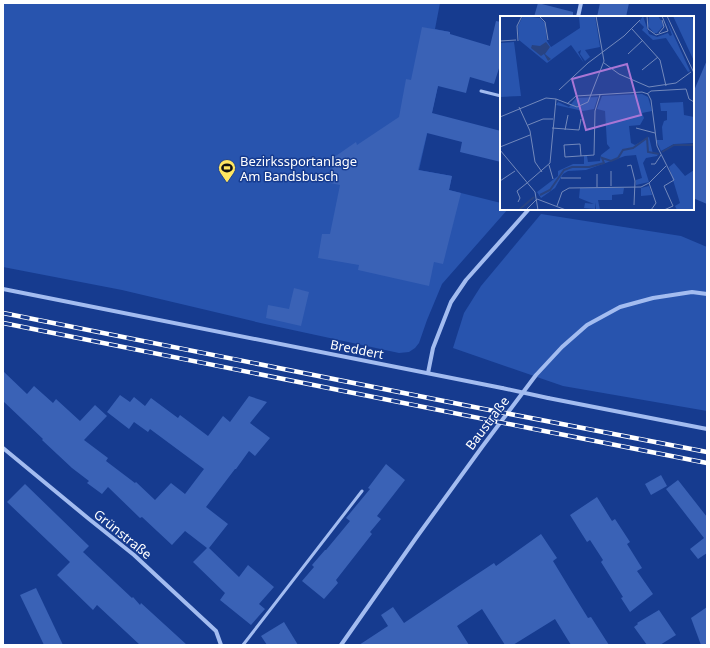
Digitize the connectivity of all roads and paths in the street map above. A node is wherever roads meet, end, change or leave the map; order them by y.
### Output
1 (581, 3) edge
2 (578, 16) edge
3 (481, 91) dead end
4 (500, 96) edge
5 (528, 210) edge
6 (3, 289) edge
7 (707, 294) edge
8 (428, 373) junction
9 (707, 429) edge
10 (3, 448) edge
11 (362, 491) dead end
12 (220, 645) edge
13 (243, 645) edge
14 (341, 645) edge

1 - 2 street
3 - 4 lane
5 - 8 street
6 - 8 street, Breddert
7 - 14 street, Baustraße
8 - 9 street, Breddert, bridge
10 - 12 street, Grünstraße
11 - 13 lane

